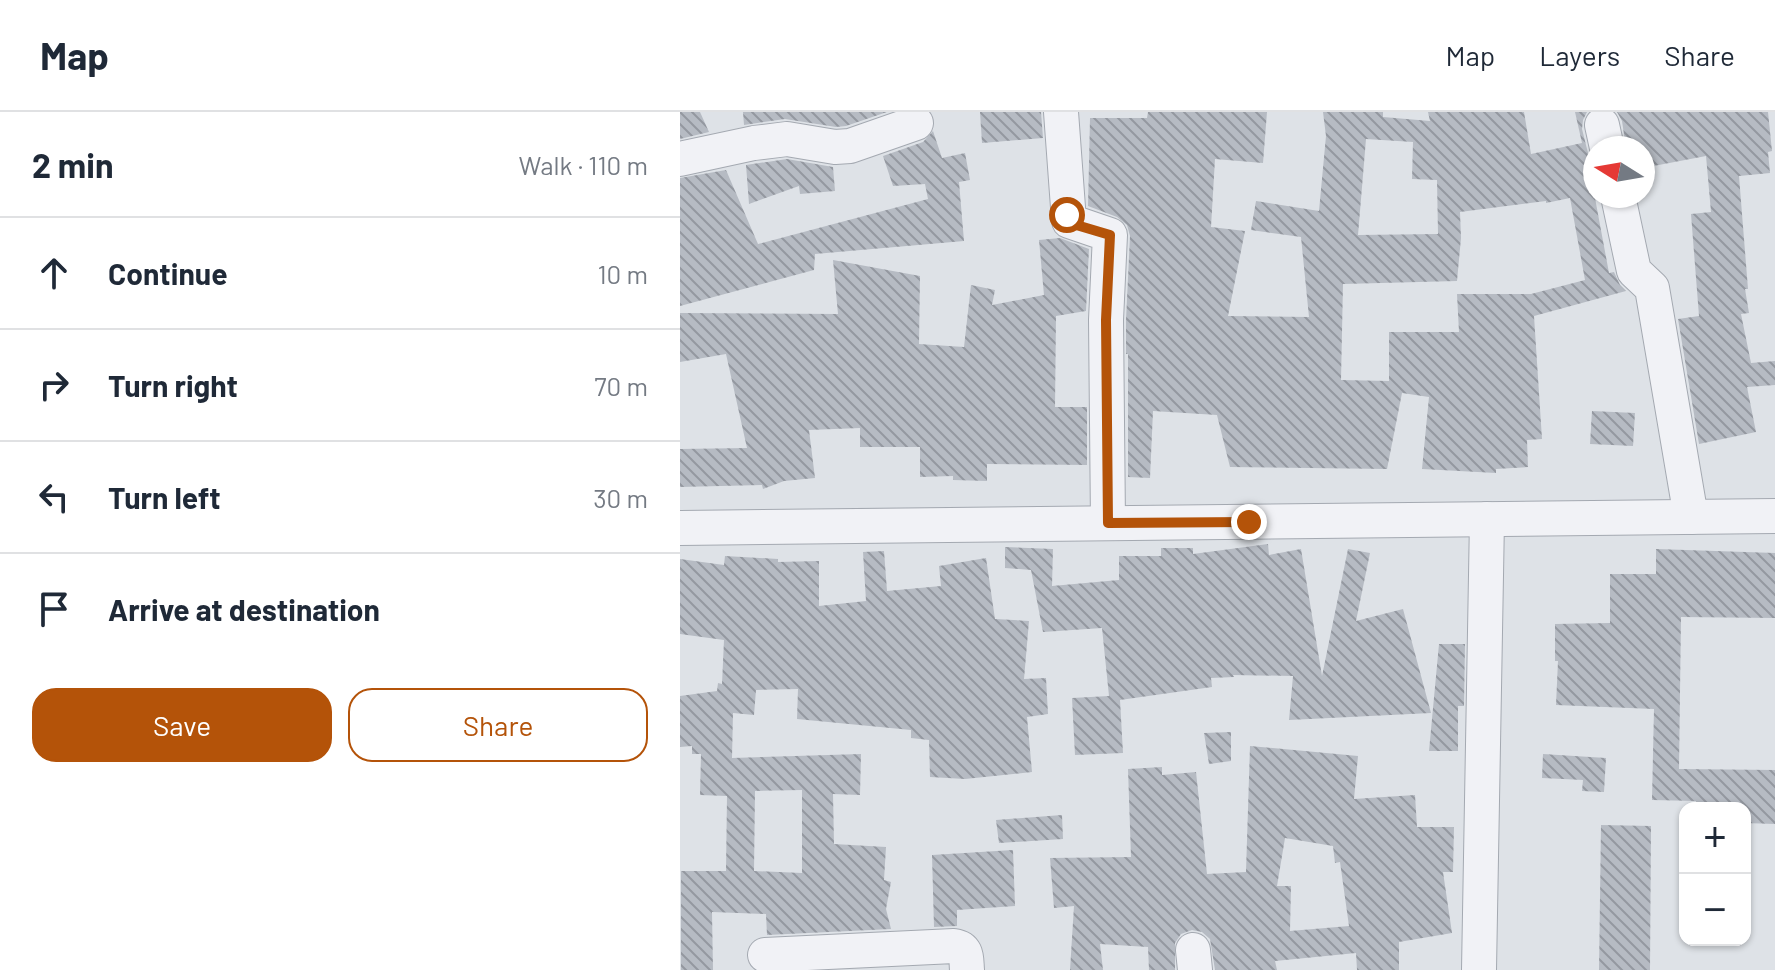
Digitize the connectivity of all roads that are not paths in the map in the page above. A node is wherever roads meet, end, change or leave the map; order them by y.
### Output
1 (1061, 112) edge
2 (916, 123) dead end
3 (680, 159) edge
4 (1621, 208) edge
5 (1775, 516) edge
6 (1691, 517) junction
7 (1487, 519) junction
8 (1108, 523) junction
9 (680, 528) edge
10 (765, 955) dead end
11 (967, 970) edge
12 (1479, 970) edge

1 - 8 street
2 - 3 street
4 - 6 street
5 - 6 street
6 - 7 street
7 - 8 street
7 - 12 street
8 - 9 street
10 - 11 street

